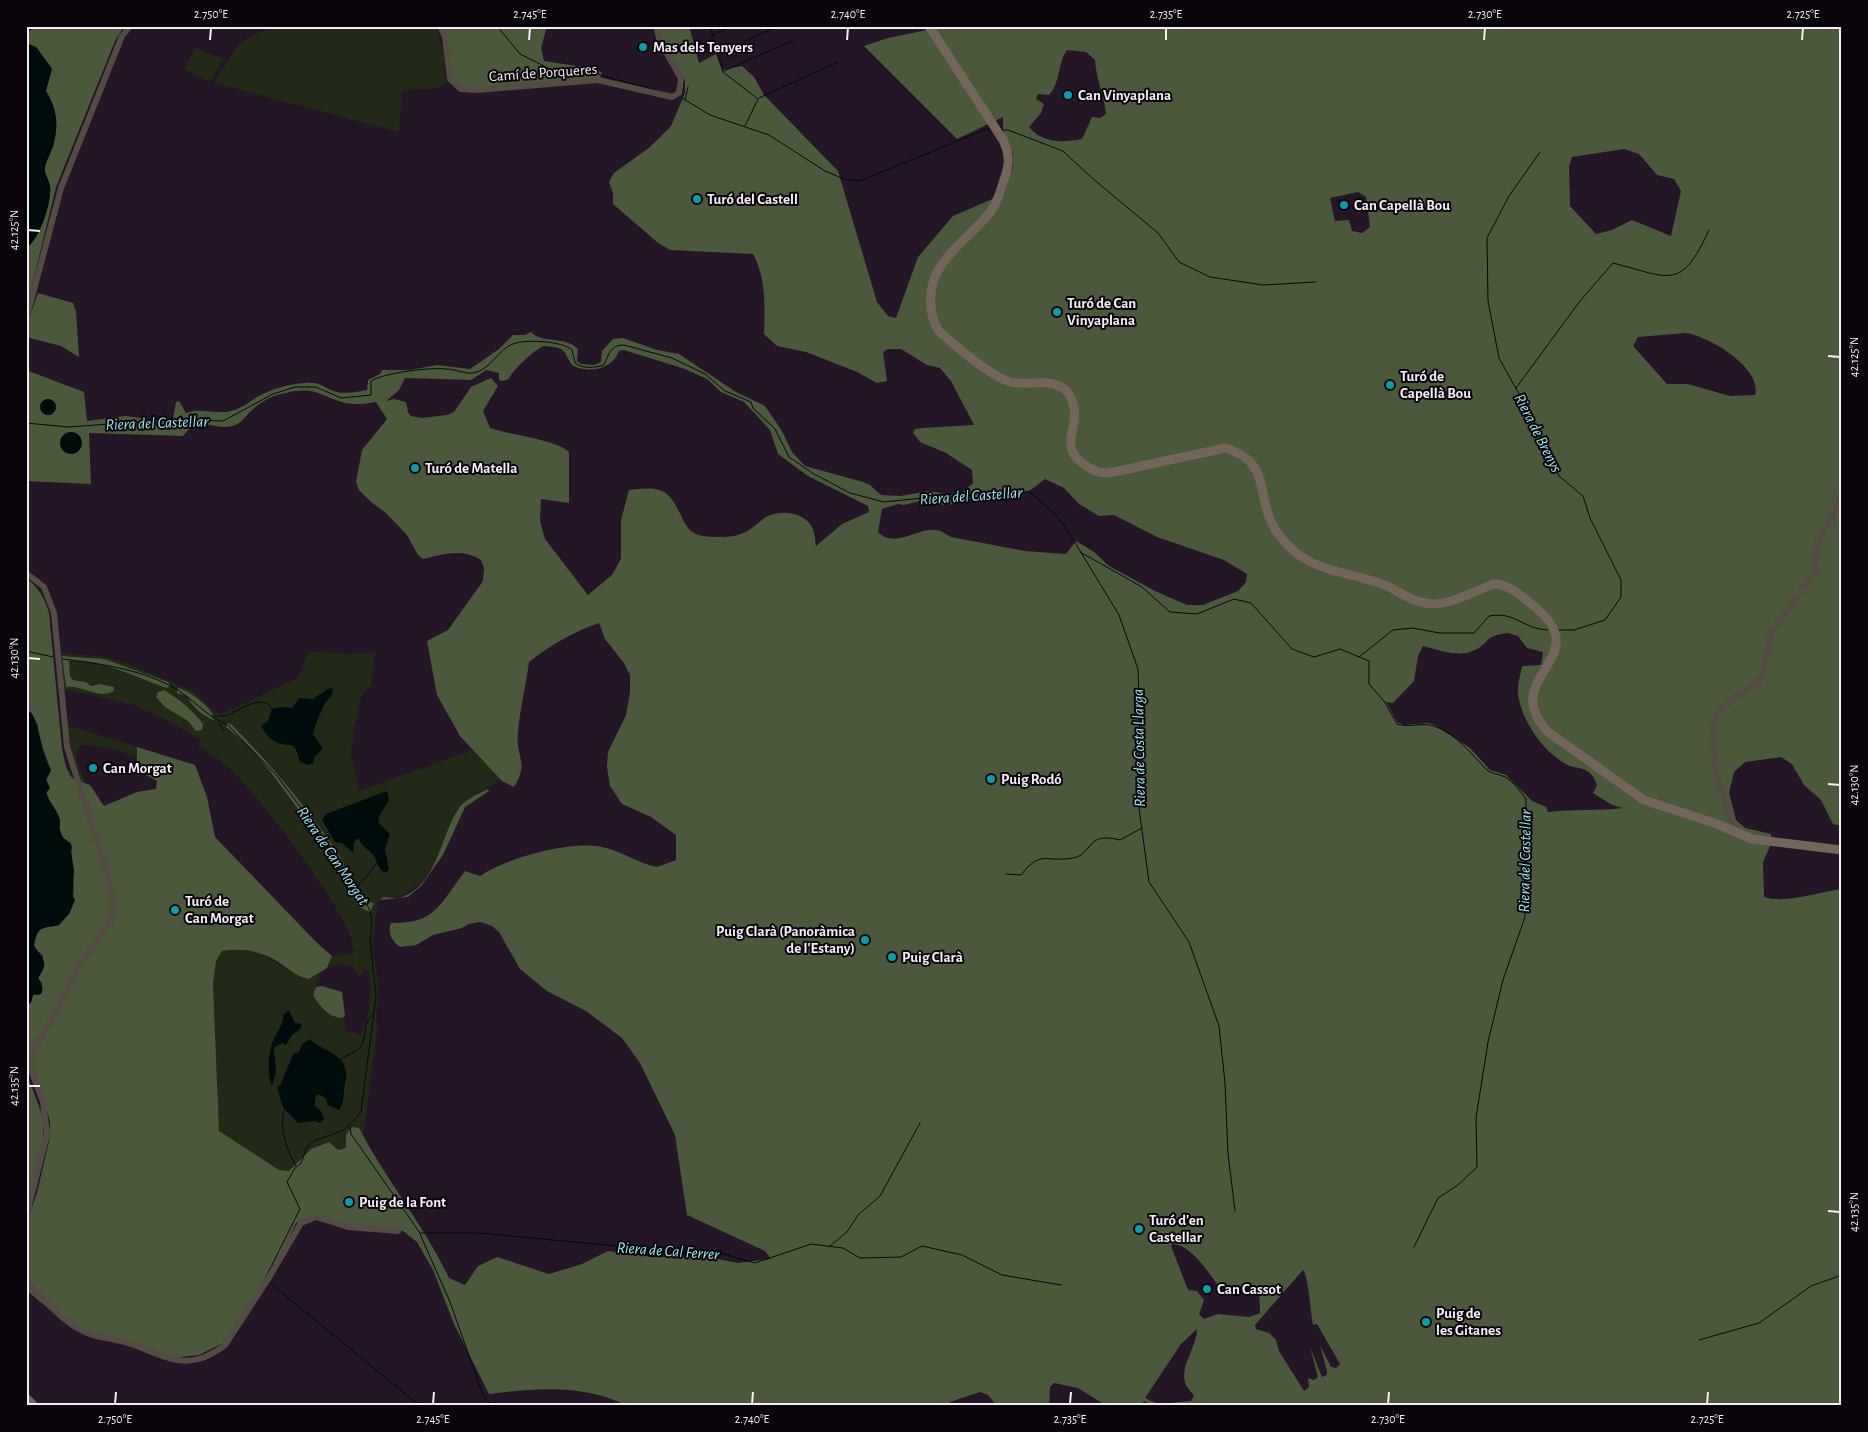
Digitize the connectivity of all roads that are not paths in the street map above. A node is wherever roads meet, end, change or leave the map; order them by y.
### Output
1 (130, 26) edge
2 (240, 26) edge
3 (262, 26) edge
4 (440, 26) edge
5 (656, 26) edge
6 (930, 26) edge
7 (26, 320) edge
8 (1842, 490) edge
9 (26, 572) edge
10 (1729, 828) junction
11 (1842, 850) edge
12 (26, 1216) edge
13 (398, 1231) dead end
14 (26, 1281) edge
15 (26, 1398) edge
16 (34, 1406) edge

1 - 7 street
2 - 3 street
4 - 5 street, Camí de Porqueres
6 - 10 main road
8 - 10 street
9 - 12 street
10 - 11 main road
13 - 14 street
15 - 16 main road

